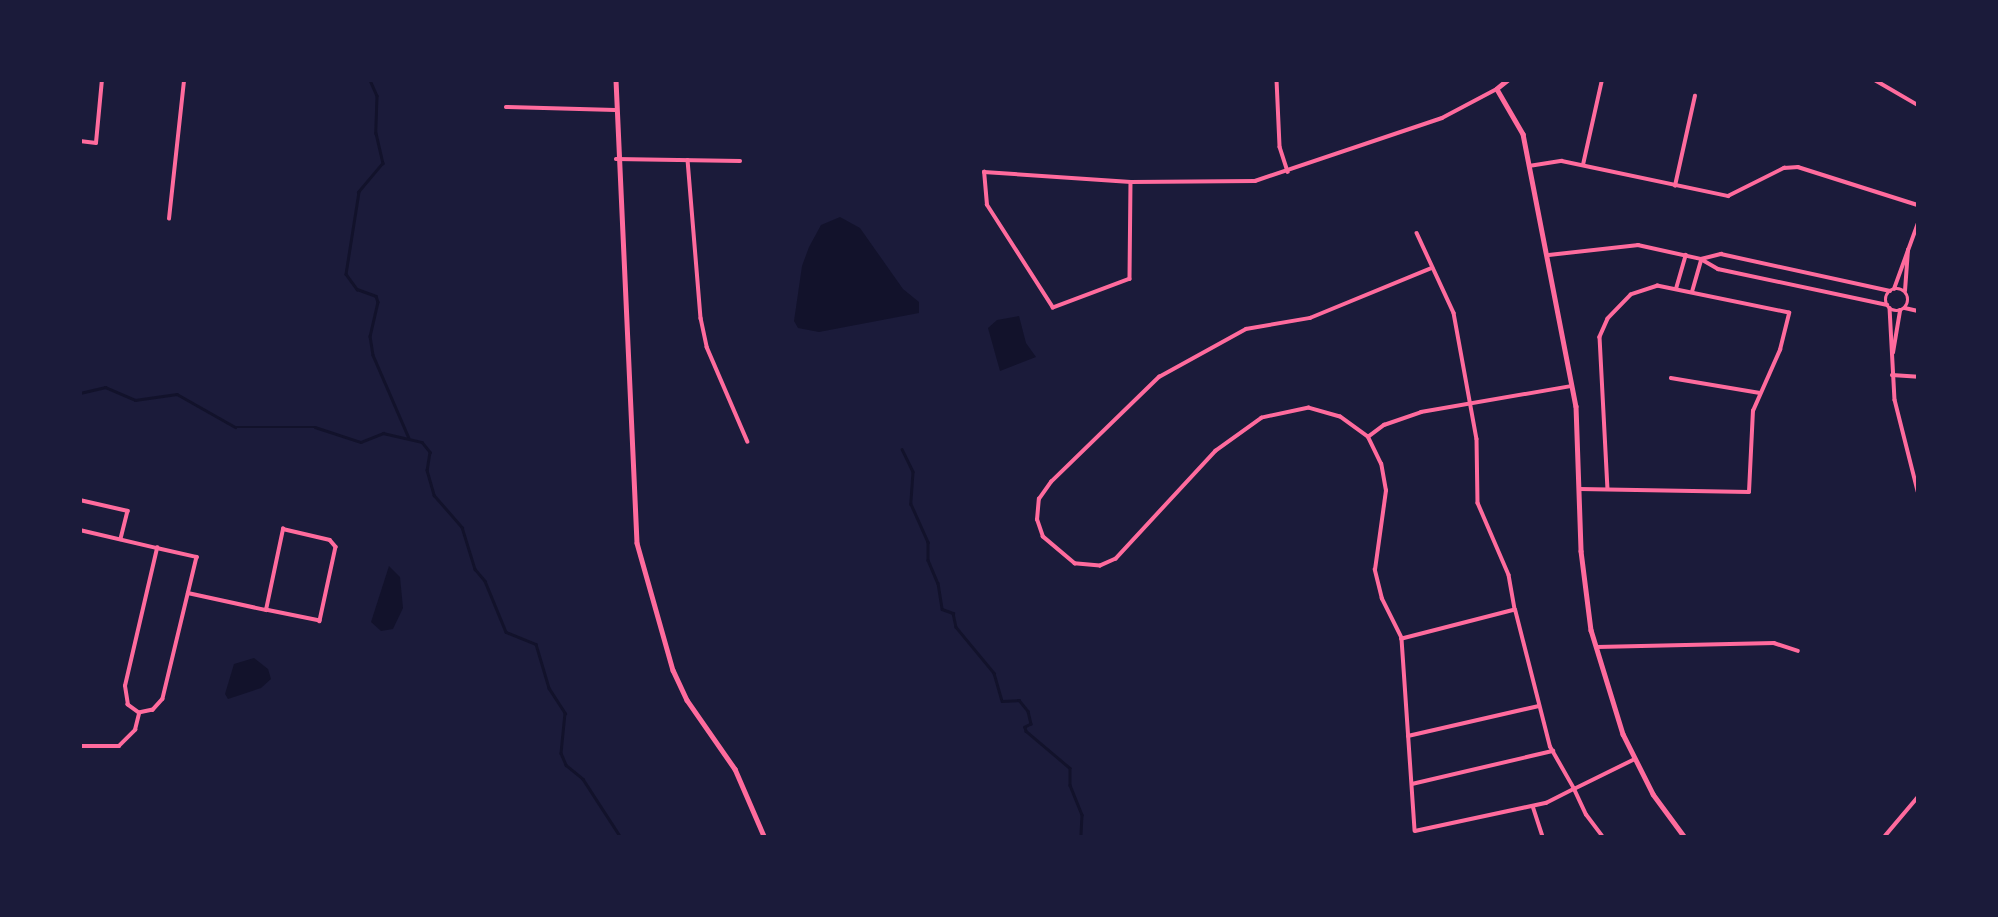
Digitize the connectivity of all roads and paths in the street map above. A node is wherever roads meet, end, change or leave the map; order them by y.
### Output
1 (102, 80) edge
2 (184, 80) edge
3 (616, 80) edge
4 (1277, 80) edge
5 (1508, 80) edge
6 (1602, 80) edge
7 (1875, 80) edge
8 (1497, 89) junction
9 (1695, 96) dead end
10 (1917, 105) edge
11 (506, 107) dead end
12 (615, 110) junction
13 (80, 141) edge
14 (616, 159) junction
15 (688, 160) junction
16 (740, 161) dead end
17 (1583, 165) junction
18 (1529, 166) junction
19 (1288, 172) junction
20 (1131, 182) junction
21 (1675, 186) junction
22 (1917, 205) edge
23 (169, 219) dead end
24 (1917, 223) edge
25 (1417, 233) dead end
26 (1908, 248) junction
27 (1549, 255) junction
28 (1686, 256) junction
29 (1701, 259) junction
30 (1432, 268) junction
31 (1676, 289) junction
32 (1892, 290) junction
33 (1692, 292) junction
34 (1907, 295) junction
35 (1917, 299) edge
36 (1889, 306) junction
37 (1902, 309) junction
38 (1917, 311) edge
39 (1892, 355) junction
40 (1892, 375) junction
41 (1917, 377) edge
42 (1671, 378) dead end
43 (1572, 386) junction
44 (1760, 393) junction
45 (1471, 403) junction
46 (1368, 437) junction
47 (748, 442) dead end
48 (1580, 489) junction
49 (1608, 489) junction
50 (1917, 491) edge
51 (80, 500) edge
52 (80, 530) edge
53 (121, 539) junction
54 (157, 548) junction
55 (188, 593) junction
56 (266, 610) junction
57 (1515, 610) junction
58 (1402, 639) junction
59 (1595, 647) junction
60 (1798, 652) dead end
61 (1539, 706) junction
62 (139, 713) junction
63 (1408, 736) junction
64 (80, 746) edge
65 (1553, 751) junction
66 (1635, 759) junction
67 (1412, 784) junction
68 (1574, 789) junction
69 (1917, 797) edge
70 (1533, 806) junction
71 (764, 836) edge
72 (1543, 836) edge
73 (1602, 836) edge
74 (1684, 836) edge
75 (1885, 836) edge

1 - 13 street
2 - 23 street
3 - 12 street
4 - 19 street
5 - 8 street
6 - 17 street
7 - 10 street
8 - 18 street
8 - 19 street
9 - 21 street
11 - 12 street
12 - 14 street
14 - 15 street
14 - 71 street
15 - 16 street
15 - 47 street
17 - 18 street
17 - 21 street
18 - 27 street
19 - 20 street
20 - 20 street
21 - 22 street
24 - 26 street
25 - 30 street
26 - 32 street
26 - 34 street
27 - 28 street
27 - 43 street
28 - 29 street
28 - 31 street
29 - 32 street
29 - 33 street
29 - 36 street
30 - 45 street
30 - 46 street
31 - 33 street
31 - 49 street
32 - 34 street
32 - 36 street
33 - 44 street
34 - 35 street
34 - 37 street
36 - 37 street
36 - 39 street
37 - 38 street
37 - 39 street
39 - 40 street
40 - 41 street
40 - 50 street
42 - 44 street
43 - 45 street
43 - 48 street
44 - 49 street
45 - 46 street
45 - 57 street
46 - 58 street
48 - 49 street
48 - 59 street
51 - 53 street
52 - 53 street
53 - 54 street
54 - 55 street
54 - 62 street
55 - 56 street
55 - 62 street
56 - 56 street
57 - 58 street
57 - 61 street
58 - 63 street
59 - 60 street
59 - 66 street
61 - 63 street
61 - 65 street
62 - 64 street
63 - 67 street
65 - 67 street
65 - 68 street
66 - 68 street
66 - 74 street
67 - 70 street
68 - 70 street
68 - 73 street
69 - 75 street
70 - 72 street

